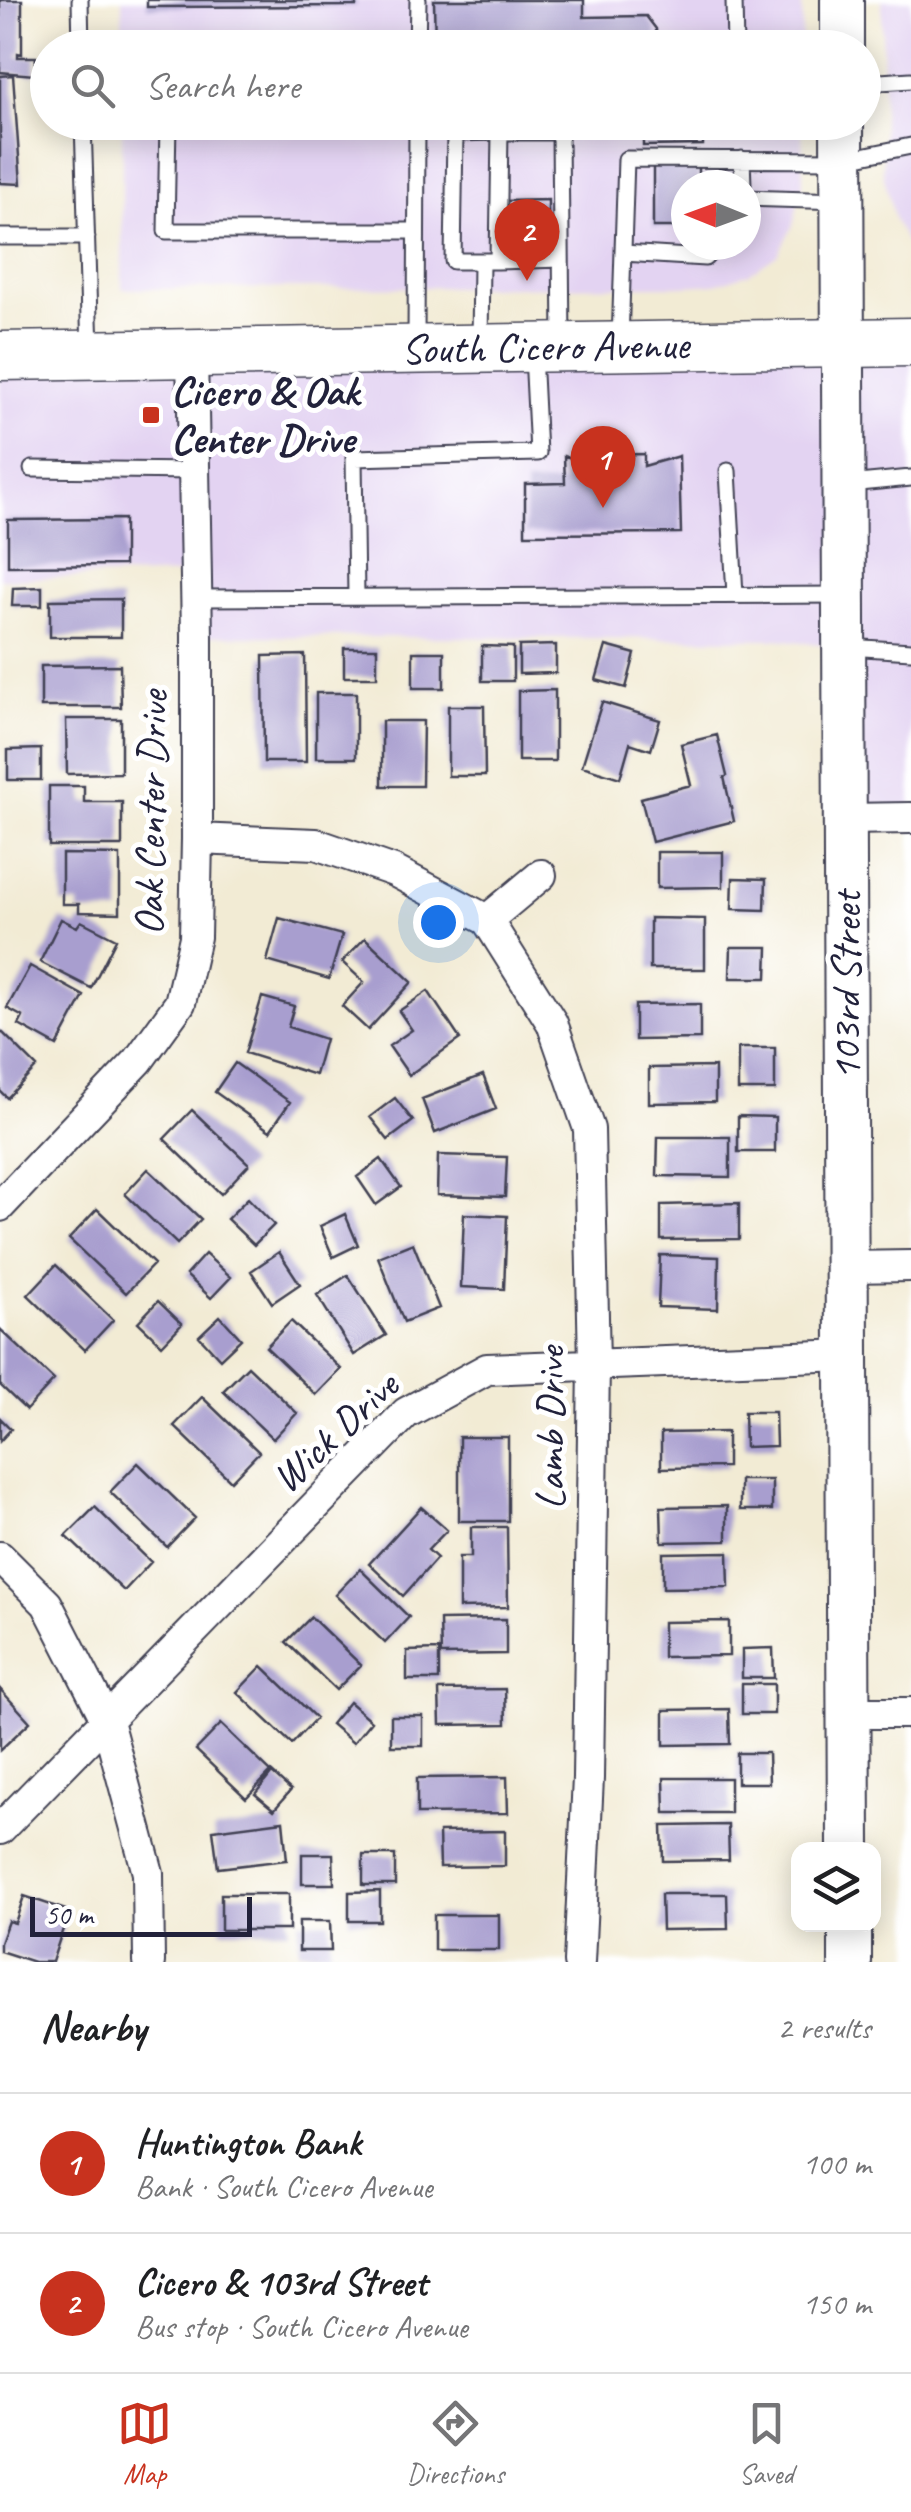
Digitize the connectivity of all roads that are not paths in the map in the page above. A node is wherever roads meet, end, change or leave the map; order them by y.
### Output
1 (80, 0) edge
2 (418, 0) edge
3 (734, 0) edge
4 (842, 0) edge
5 (81, 30) edge
6 (418, 30) edge
7 (735, 30) edge
8 (842, 30) edge
9 (911, 80) edge
10 (881, 81) edge
11 (84, 140) edge
12 (168, 140) edge
13 (417, 140) edge
14 (455, 140) edge
15 (499, 140) edge
16 (560, 140) edge
17 (911, 146) edge
18 (742, 159) junction
19 (842, 161) edge
20 (742, 170) edge
21 (761, 192) edge
22 (416, 230) junction
23 (0, 237) edge
24 (87, 237) junction
25 (623, 253) junction
26 (671, 256) edge
27 (561, 259) junction
28 (490, 261) junction
29 (911, 342) edge
30 (843, 343) junction
31 (620, 346) junction
32 (547, 347) junction
33 (480, 348) junction
34 (416, 349) junction
35 (192, 352) junction
36 (90, 355) junction
37 (0, 356) edge
38 (32, 469) dead end
39 (194, 471) junction
40 (728, 471) dead end
41 (911, 478) edge
42 (844, 484) junction
43 (844, 595) junction
44 (356, 596) junction
45 (736, 596) junction
46 (196, 598) junction
47 (844, 647) junction
48 (911, 651) edge
49 (845, 818) junction
50 (911, 818) edge
51 (197, 839) junction
52 (540, 875) dead end
53 (486, 920) junction
54 (0, 1206) edge
55 (911, 1266) edge
56 (847, 1267) junction
57 (847, 1355) junction
58 (594, 1364) junction
59 (0, 1558) edge
60 (849, 1713) junction
61 (911, 1713) edge
62 (107, 1721) junction
63 (0, 1829) edge
64 (850, 1842) edge
65 (850, 1932) edge
66 (149, 1962) edge
67 (579, 1962) edge
68 (850, 1962) edge

1 - 5 lane
2 - 6 lane
3 - 7 lane
4 - 8 main road
9 - 10 lane
11 - 24 lane
12 - 22 lane
13 - 22 lane
14 - 28 lane
15 - 28 lane
16 - 27 lane
17 - 19 lane
18 - 19 lane
18 - 20 lane
18 - 25 lane
19 - 21 lane
19 - 30 main road, 103rd Street
22 - 34 lane
23 - 24 lane
24 - 36 lane
25 - 26 lane
25 - 31 lane
27 - 28 lane
27 - 32 lane
28 - 33 lane
29 - 30 main road, South Cicero Avenue
30 - 31 main road, South Cicero Avenue
30 - 42 main road, 103rd Street
31 - 32 main road, South Cicero Avenue
32 - 33 main road, South Cicero Avenue
32 - 44 lane
33 - 34 main road, South Cicero Avenue
34 - 35 main road, South Cicero Avenue
35 - 36 main road, South Cicero Avenue
35 - 39 street, Oak Center Drive
36 - 37 main road, South Cicero Avenue
38 - 39 lane
39 - 46 street, Oak Center Drive
40 - 45 lane
41 - 42 lane
42 - 43 main road, 103rd Street
43 - 45 lane
43 - 47 main road, 103rd Street
44 - 45 lane
44 - 46 lane
46 - 51 street, Oak Center Drive
47 - 48 lane
47 - 49 main road, 103rd Street
49 - 50 street
49 - 56 main road, 103rd Street
51 - 53 street, Lamb Drive
51 - 54 street, Oak Center Drive
52 - 53 street
53 - 58 street, Lamb Drive
55 - 56 street
56 - 57 main road, 103rd Street
57 - 58 street, Wick Drive
57 - 60 main road, 103rd Street
58 - 62 street, Wick Drive
58 - 67 street, Lamb Drive
59 - 62 street
60 - 61 street
60 - 64 main road, 103rd Street
62 - 63 street, Wick Drive
62 - 66 street
65 - 68 main road

